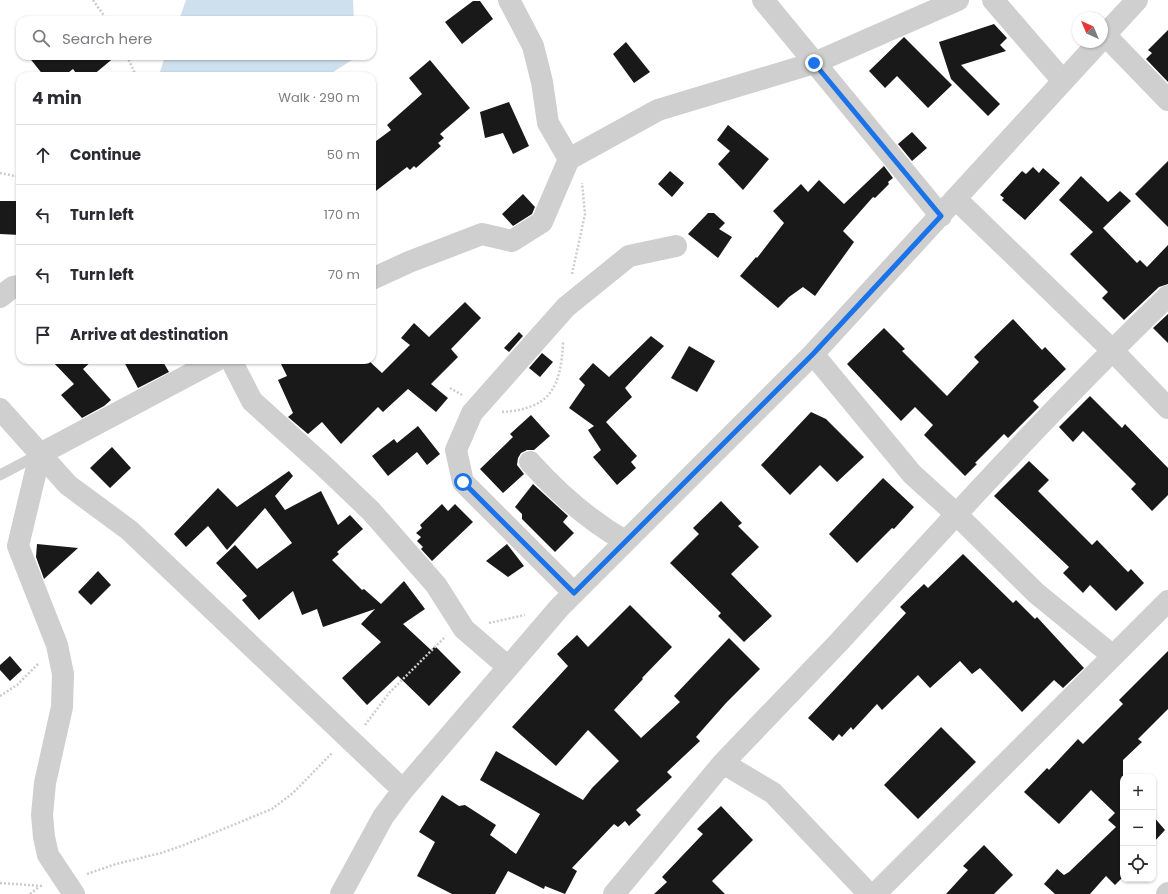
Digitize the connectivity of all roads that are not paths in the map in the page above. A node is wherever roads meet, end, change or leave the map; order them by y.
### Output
1 (509, 0) edge
2 (762, 0) edge
3 (958, 0) edge
4 (992, 0) edge
5 (1137, 0) edge
6 (1108, 31) edge
7 (1108, 44) edge
8 (1093, 48) edge
9 (814, 63) junction
10 (1063, 81) junction
11 (1168, 100) edge
12 (570, 159) junction
13 (956, 199) junction
14 (941, 216) junction
15 (676, 246) dead end
16 (376, 277) edge
17 (16, 287) edge
18 (0, 296) edge
19 (1168, 296) edge
20 (1112, 350) junction
21 (813, 354) junction
22 (209, 364) edge
23 (233, 364) edge
24 (1168, 408) edge
25 (0, 409) edge
26 (40, 454) junction
27 (530, 462) dead end
28 (0, 475) edge
29 (955, 513) junction
30 (625, 541) junction
31 (574, 593) junction
32 (1168, 601) edge
33 (1113, 656) junction
34 (508, 667) junction
35 (723, 762) junction
36 (403, 790) junction
37 (69, 888) edge
38 (341, 894) edge
39 (614, 894) edge
40 (869, 894) edge
41 (875, 894) edge

1 - 12 street
2 - 9 street
3 - 9 street
4 - 10 street
5 - 6 street
7 - 11 street
8 - 10 street
9 - 12 street
9 - 14 street
10 - 13 street
12 - 16 street
13 - 14 street
13 - 20 street
14 - 21 street
15 - 31 street
17 - 18 street
19 - 20 street
20 - 24 street
20 - 29 street
21 - 29 street
21 - 30 street
22 - 26 street
23 - 34 street
25 - 26 street
26 - 28 lane
26 - 36 street
26 - 37 street
27 - 30 street
29 - 33 street
29 - 35 street
30 - 31 street
31 - 34 street
32 - 33 street
33 - 41 street
34 - 36 street
35 - 39 street
35 - 40 street
36 - 38 street

